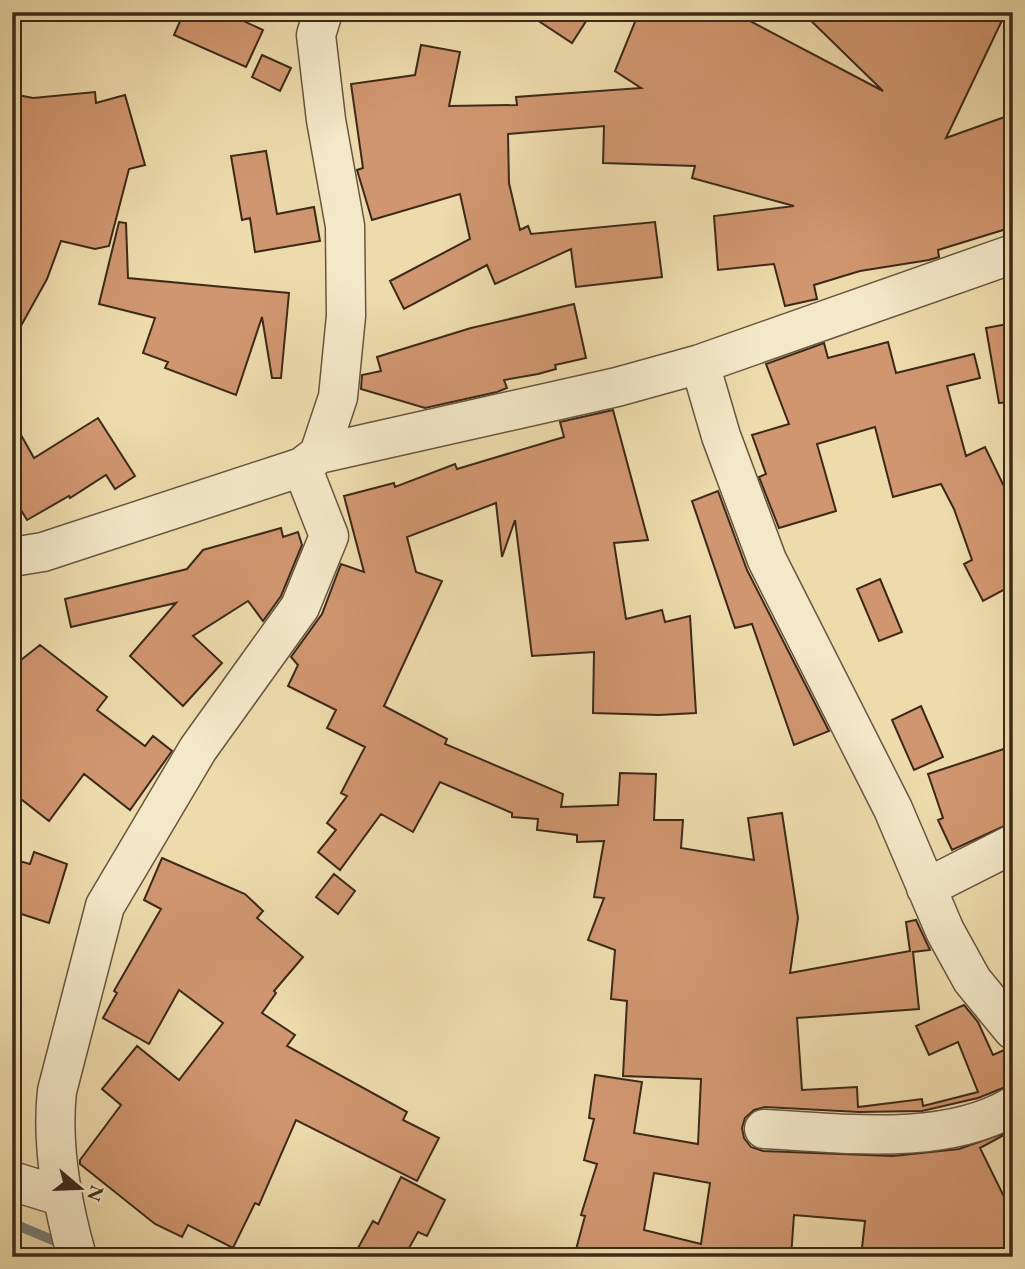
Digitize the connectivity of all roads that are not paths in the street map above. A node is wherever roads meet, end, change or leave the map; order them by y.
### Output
1 (323, 12) edge
2 (1013, 254) edge
3 (700, 364) junction
4 (311, 460) junction
5 (12, 557) edge
6 (1013, 844) edge
7 (926, 888) junction
8 (1013, 1030) edge
9 (1013, 1106) edge
10 (764, 1129) dead end
11 (12, 1181) edge
12 (63, 1197) junction
13 (77, 1257) edge

1 - 4 street
2 - 3 street
3 - 4 street
3 - 7 street
4 - 5 street
4 - 12 street
6 - 7 street
7 - 8 street
9 - 10 street
11 - 12 street
12 - 13 street

